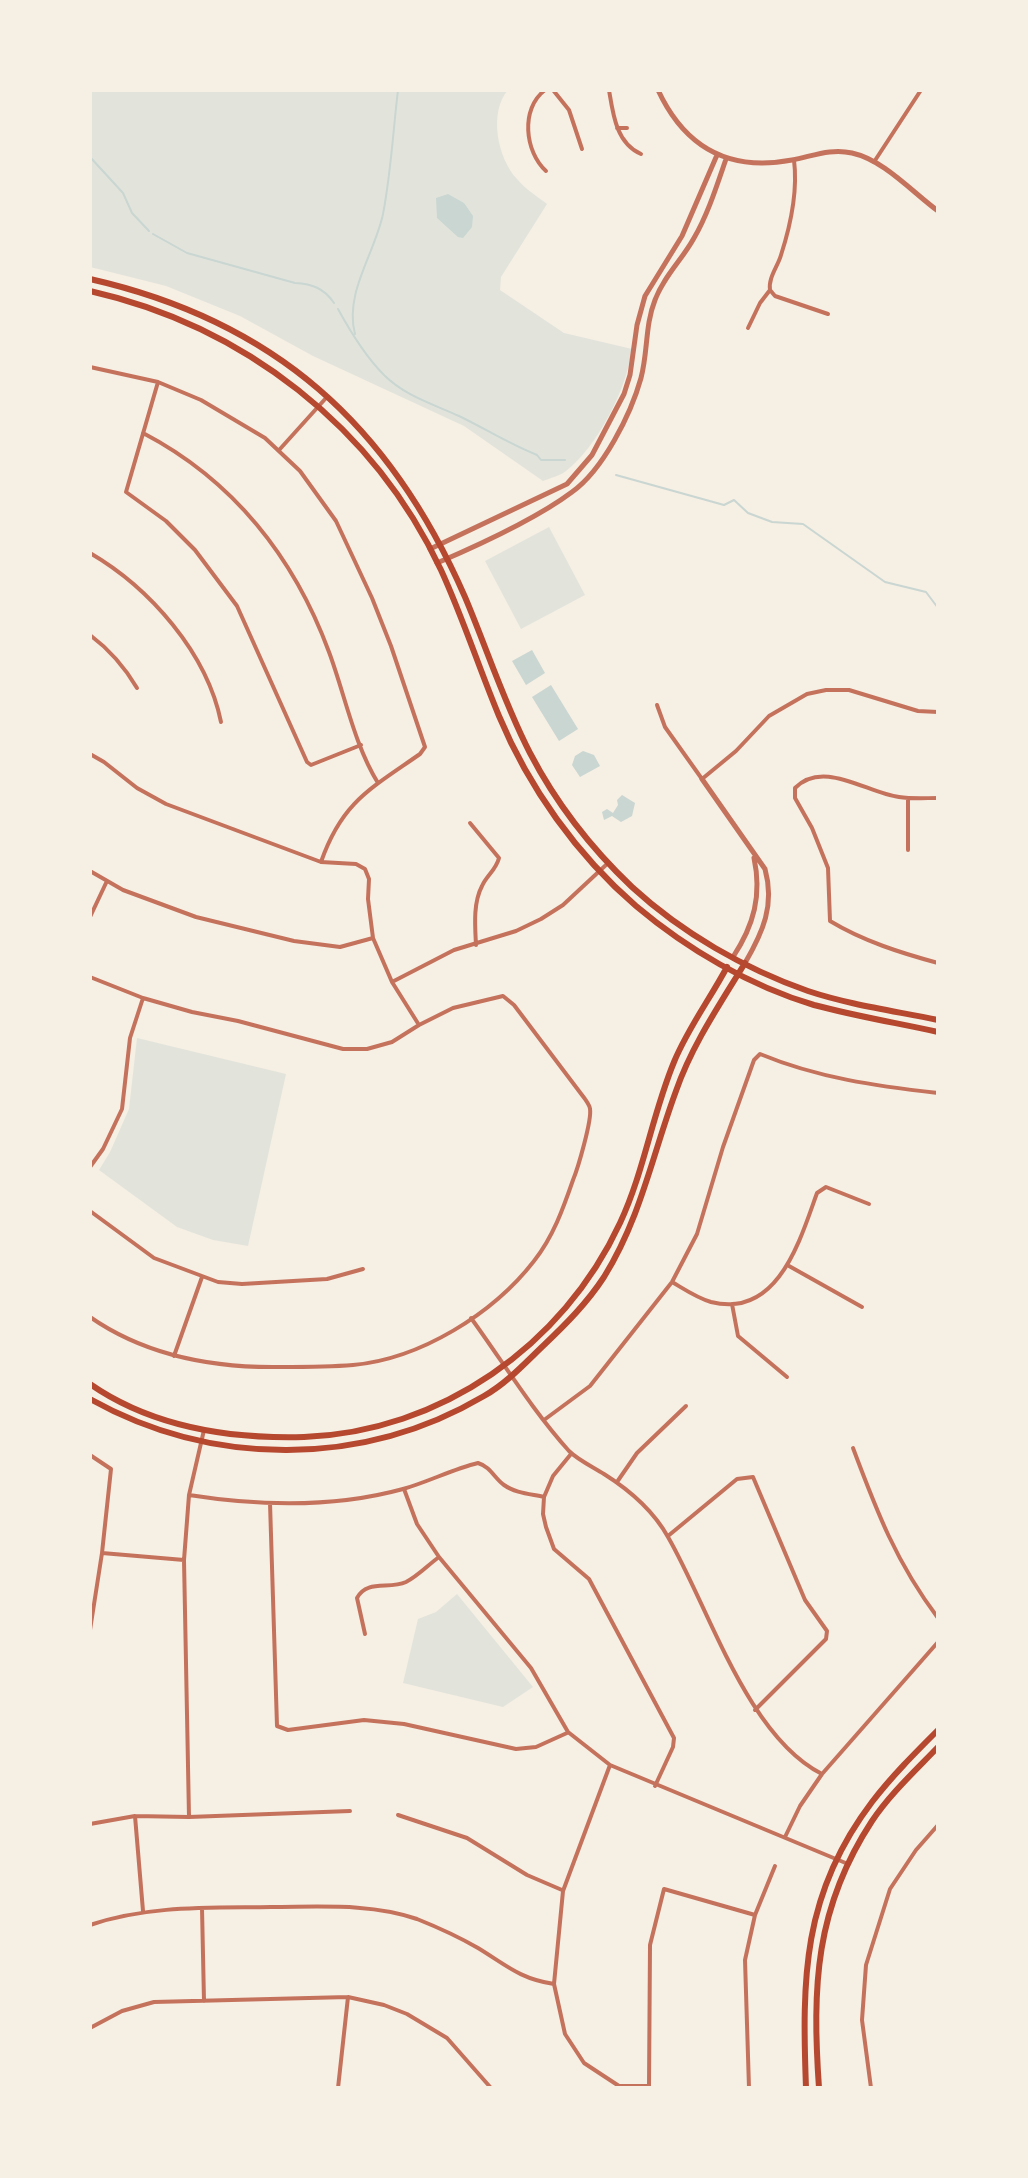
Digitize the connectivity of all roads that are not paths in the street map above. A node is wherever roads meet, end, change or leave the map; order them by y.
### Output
1 (545, 90) edge
2 (553, 90) edge
3 (609, 90) edge
4 (658, 90) edge
5 (921, 90) edge
6 (617, 128) junction
7 (627, 128) dead end
8 (582, 149) dead end
9 (641, 154) dead end
10 (717, 155) junction
11 (726, 159) junction
12 (794, 160) junction
13 (874, 162) junction
14 (546, 171) dead end
15 (695, 209) junction
16 (938, 211) edge
17 (706, 213) junction
18 (90, 279) edge
19 (770, 290) junction
20 (90, 291) edge
21 (828, 314) dead end
22 (748, 328) dead end
23 (635, 341) junction
24 (647, 342) junction
25 (90, 367) edge
26 (630, 375) junction
27 (641, 377) junction
28 (158, 382) junction
29 (327, 396) junction
30 (319, 407) junction
31 (143, 433) junction
32 (280, 449) junction
33 (441, 544) junction
34 (430, 549) junction
35 (90, 553) edge
36 (448, 558) junction
37 (437, 563) junction
38 (90, 635) edge
39 (137, 688) dead end
40 (657, 705) dead end
41 (938, 712) edge
42 (221, 722) dead end
43 (361, 745) junction
44 (90, 754) edge
45 (702, 779) junction
46 (378, 783) junction
47 (908, 798) junction
48 (938, 798) edge
49 (470, 823) dead end
50 (908, 850) dead end
51 (753, 853) junction
52 (321, 862) junction
53 (608, 863) junction
54 (90, 871) edge
55 (599, 871) junction
56 (107, 882) junction
57 (90, 917) edge
58 (373, 938) junction
59 (476, 945) junction
60 (733, 957) junction
61 (745, 963) junction
62 (938, 963) edge
63 (727, 967) junction
64 (738, 973) junction
65 (90, 977) edge
66 (392, 982) junction
67 (143, 998) junction
68 (938, 1020) edge
69 (419, 1025) junction
70 (938, 1032) edge
71 (665, 1087) junction
72 (676, 1090) junction
73 (938, 1093) edge
74 (90, 1167) edge
75 (869, 1204) dead end
76 (90, 1211) edge
77 (789, 1266) junction
78 (363, 1269) dead end
79 (202, 1277) junction
80 (672, 1282) junction
81 (732, 1304) junction
82 (862, 1307) dead end
83 (90, 1317) edge
84 (471, 1318) junction
85 (174, 1356) junction
86 (505, 1365) junction
87 (512, 1376) junction
88 (787, 1377) dead end
89 (90, 1384) edge
90 (90, 1399) edge
91 (686, 1406) dead end
92 (544, 1420) junction
93 (204, 1430) junction
94 (201, 1442) junction
95 (853, 1448) dead end
96 (571, 1454) junction
97 (90, 1455) edge
98 (617, 1482) junction
99 (404, 1489) junction
100 (189, 1495) junction
101 (544, 1497) junction
102 (270, 1503) junction
103 (668, 1536) junction
104 (102, 1553) junction
105 (439, 1557) junction
106 (184, 1560) junction
107 (938, 1618) edge
108 (90, 1630) edge
109 (365, 1634) dead end
110 (938, 1642) edge
111 (755, 1710) junction
112 (938, 1730) edge
113 (568, 1732) junction
114 (938, 1747) edge
115 (610, 1765) junction
116 (822, 1774) junction
117 (655, 1786) junction
118 (350, 1811) dead end
119 (398, 1815) dead end
120 (135, 1816) junction
121 (189, 1817) junction
122 (90, 1824) edge
123 (938, 1825) edge
124 (785, 1837) junction
125 (837, 1860) junction
126 (848, 1864) junction
127 (775, 1866) dead end
128 (563, 1891) junction
129 (202, 1908) junction
130 (143, 1911) junction
131 (755, 1915) junction
132 (90, 1925) edge
133 (554, 1984) junction
134 (348, 1997) junction
135 (204, 2001) junction
136 (90, 2028) edge
137 (649, 2087) edge
138 (338, 2088) edge
139 (491, 2088) edge
140 (749, 2088) edge
141 (806, 2088) edge
142 (819, 2088) edge
143 (871, 2088) edge

1 - 14 street
2 - 8 street
3 - 6 street
4 - 10 street
5 - 13 street
6 - 7 street
6 - 9 street
10 - 11 street
10 - 15 street
11 - 12 street
11 - 17 street
12 - 13 street
12 - 19 street
13 - 16 street
15 - 17 street
15 - 23 street
17 - 24 street
18 - 29 main road
19 - 21 street
19 - 22 street
20 - 30 main road
23 - 24 street
23 - 26 street
24 - 27 street
25 - 28 street
26 - 27 street
26 - 33 street
27 - 36 street
28 - 31 street
28 - 32 street
29 - 30 street
29 - 33 main road
30 - 32 street
30 - 34 main road
31 - 43 street
31 - 43 street
32 - 46 street
33 - 34 street
33 - 36 main road
34 - 37 main road
35 - 42 street
36 - 37 street
36 - 53 main road
37 - 55 main road
38 - 39 street
40 - 45 street
41 - 45 street
43 - 46 street
44 - 52 street
45 - 51 street
46 - 52 street
47 - 48 street
47 - 50 street
47 - 62 street
49 - 59 street
51 - 60 street
51 - 61 street
52 - 58 street
53 - 55 street
53 - 60 main road
54 - 56 street
55 - 59 street
55 - 63 main road
56 - 57 street
56 - 58 street
58 - 66 street
59 - 66 street
60 - 61 main road
60 - 63 main road
61 - 64 main road
61 - 68 main road
63 - 64 main road
63 - 71 main road
64 - 70 main road
64 - 72 main road
65 - 67 street
66 - 69 street
67 - 69 street
67 - 74 street
69 - 84 street
71 - 72 main road
71 - 86 main road
72 - 87 main road
73 - 80 street
75 - 77 street
76 - 79 street
77 - 81 street
77 - 82 street
78 - 79 street
79 - 85 street
80 - 81 street
80 - 92 street
81 - 88 street
83 - 85 street
84 - 85 street
84 - 86 street
86 - 87 street
86 - 93 main road
87 - 92 street
87 - 94 main road
89 - 93 main road
90 - 94 main road
91 - 98 street
92 - 96 street
93 - 94 street
94 - 100 street
95 - 107 street
96 - 98 street
96 - 101 street
97 - 104 street
98 - 103 street
99 - 101 street
99 - 102 street
99 - 105 street
100 - 102 street
100 - 106 street
101 - 117 street
102 - 113 street
103 - 111 street
103 - 111 street
104 - 106 street
104 - 108 street
105 - 109 street
105 - 113 street
106 - 121 street
110 - 116 street
111 - 116 street
112 - 125 main road
113 - 115 street
114 - 126 main road
115 - 117 street
115 - 128 street
116 - 124 street
117 - 124 street
118 - 121 street
119 - 128 street
120 - 121 street
120 - 122 street
120 - 130 street
123 - 143 street
124 - 125 street
125 - 126 street
125 - 141 main road
126 - 142 main road
127 - 131 street
128 - 133 street
129 - 130 street
129 - 133 street
129 - 135 street
130 - 132 street
131 - 137 street
131 - 140 street
133 - 137 street
134 - 135 street
134 - 138 street
134 - 139 street
135 - 136 street

